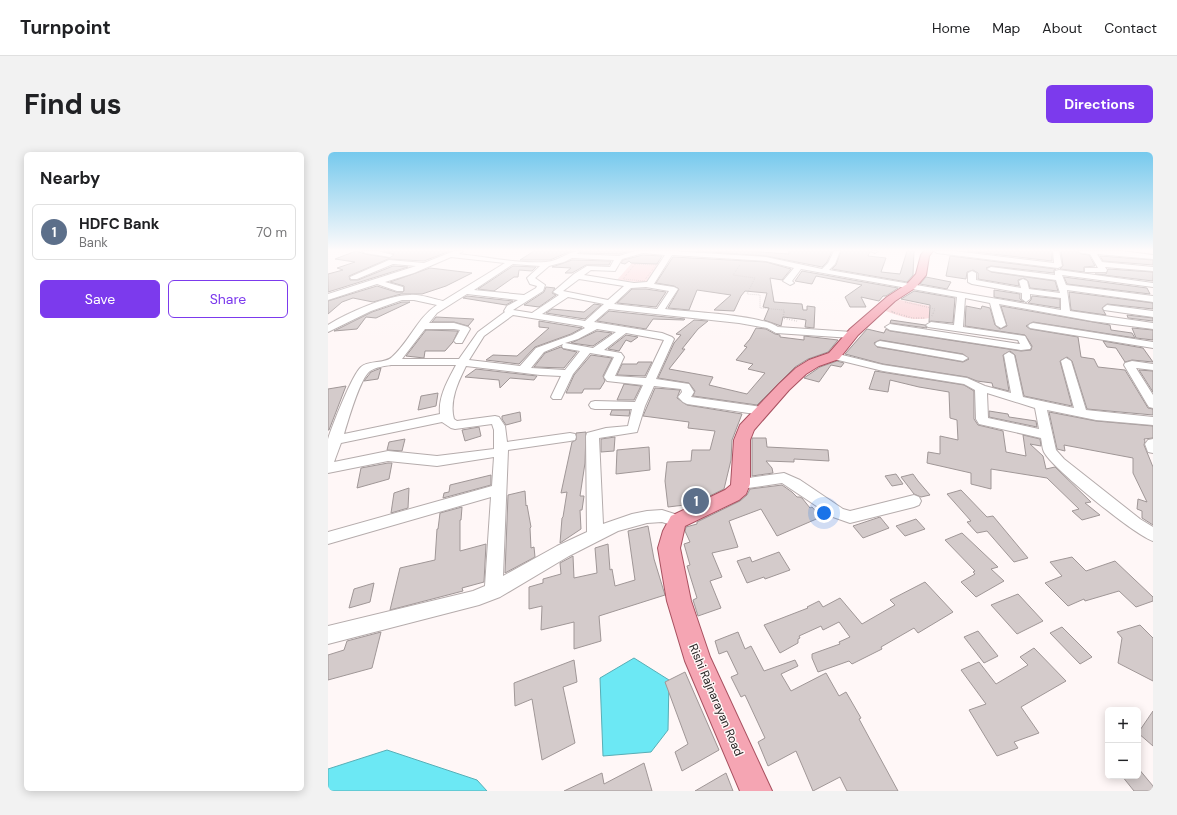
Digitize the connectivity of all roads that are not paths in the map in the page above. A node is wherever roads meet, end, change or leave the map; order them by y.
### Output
1 (382, 281) edge
2 (481, 281) edge
3 (532, 281) edge
4 (573, 281) edge
5 (606, 281) edge
6 (652, 281) edge
7 (863, 281) edge
8 (917, 281) edge
9 (972, 281) edge
10 (992, 281) edge
11 (1023, 281) dead end
12 (1061, 281) edge
13 (1123, 281) edge
14 (379, 282) junction
15 (631, 285) junction
16 (646, 285) junction
17 (993, 285) junction
18 (1153, 285) edge
19 (1063, 287) junction
20 (400, 289) dead end
21 (540, 290) junction
22 (465, 291) junction
23 (909, 291) junction
24 (1026, 291) junction
25 (561, 294) junction
26 (961, 295) junction
27 (1065, 296) junction
28 (328, 297) edge
29 (526, 298) junction
30 (1153, 299) edge
31 (992, 300) junction
32 (444, 304) junction
33 (609, 305) junction
34 (1025, 306) junction
35 (1107, 308) dead end
36 (511, 312) junction
37 (659, 312) junction
38 (1066, 313) junction
39 (1153, 314) edge
40 (533, 316) junction
41 (1116, 321) junction
42 (932, 325) dead end
43 (1001, 325) dead end
44 (421, 326) junction
45 (590, 326) junction
46 (1033, 326) dead end
47 (1153, 326) edge
48 (890, 327) dead end
49 (329, 328) edge
50 (623, 331) junction
51 (962, 333) junction
52 (852, 334) junction
53 (1123, 340) junction
54 (459, 341) dead end
55 (880, 344) dead end
56 (1153, 345) edge
57 (567, 346) dead end
58 (590, 351) junction
59 (1009, 355) dead end
60 (834, 356) junction
61 (963, 358) junction
62 (1066, 361) dead end
63 (392, 362) junction
64 (462, 362) junction
65 (551, 362) dead end
66 (1153, 367) edge
67 (523, 370) junction
68 (542, 372) junction
69 (568, 373) junction
70 (961, 380) junction
71 (649, 382) junction
72 (981, 388) junction
73 (557, 397) dead end
74 (1018, 400) junction
75 (1153, 404) edge
76 (595, 405) dead end
77 (1040, 405) junction
78 (639, 406) junction
79 (762, 412) junction
80 (1081, 413) junction
81 (446, 417) junction
82 (1153, 421) edge
83 (1046, 435) junction
84 (570, 438) dead end
85 (334, 440) junction
86 (1153, 443) edge
87 (1153, 449) edge
88 (501, 450) junction
89 (328, 460) edge
90 (328, 468) edge
91 (742, 484) junction
92 (498, 490) junction
93 (914, 501) dead end
94 (678, 521) junction
95 (1153, 535) edge
96 (595, 536) junction
97 (328, 538) edge
98 (494, 591) junction
99 (328, 634) edge
100 (756, 791) edge

1 - 14 street
2 - 22 street
3 - 21 street
4 - 25 street
5 - 15 street
6 - 16 street
7 - 23 street
8 - 23 main road
9 - 17 street
10 - 17 street
11 - 24 street
12 - 19 street
13 - 18 street
14 - 20 street
14 - 28 street
15 - 16 street
15 - 33 street
16 - 37 street
17 - 24 street
17 - 31 street
19 - 27 street
19 - 30 street
21 - 25 street
21 - 29 street
22 - 29 street
22 - 32 street
23 - 26 street
23 - 52 main road
24 - 27 street
24 - 34 street
25 - 33 street
25 - 40 street
26 - 31 street
26 - 51 street
27 - 38 street
29 - 36 street
31 - 34 street
31 - 43 street
32 - 44 street
32 - 49 street
33 - 37 street
33 - 45 street
34 - 38 street
35 - 39 street
36 - 40 street
36 - 64 street
37 - 52 street
38 - 41 street
40 - 45 street
41 - 47 street
41 - 53 street
42 - 51 street
44 - 54 street
44 - 63 street
45 - 50 street
45 - 67 street
46 - 53 street
48 - 51 street
50 - 58 street
50 - 71 street
51 - 51 street
51 - 61 street
52 - 60 main road
53 - 56 street
55 - 61 street
57 - 58 street
58 - 69 street
58 - 71 street
59 - 74 street
60 - 70 street
60 - 79 main road
61 - 70 street
62 - 80 street
63 - 64 street
63 - 85 street
64 - 67 street
64 - 81 street
65 - 68 street
66 - 75 street
67 - 68 street
68 - 69 street
69 - 73 street
70 - 72 street
71 - 78 street
71 - 79 street
72 - 74 street
72 - 83 street
74 - 77 street
76 - 78 street
77 - 80 street
77 - 83 street
78 - 96 street
79 - 91 main road
80 - 82 street
81 - 85 street
81 - 88 street
83 - 95 street
84 - 88 street
85 - 89 street
86 - 87 street
88 - 90 street
88 - 92 street
91 - 93 street
91 - 94 main road
92 - 97 street
92 - 98 street
94 - 96 street
94 - 100 main road, Rishi Rajnarayan Road
96 - 98 street
98 - 99 street

